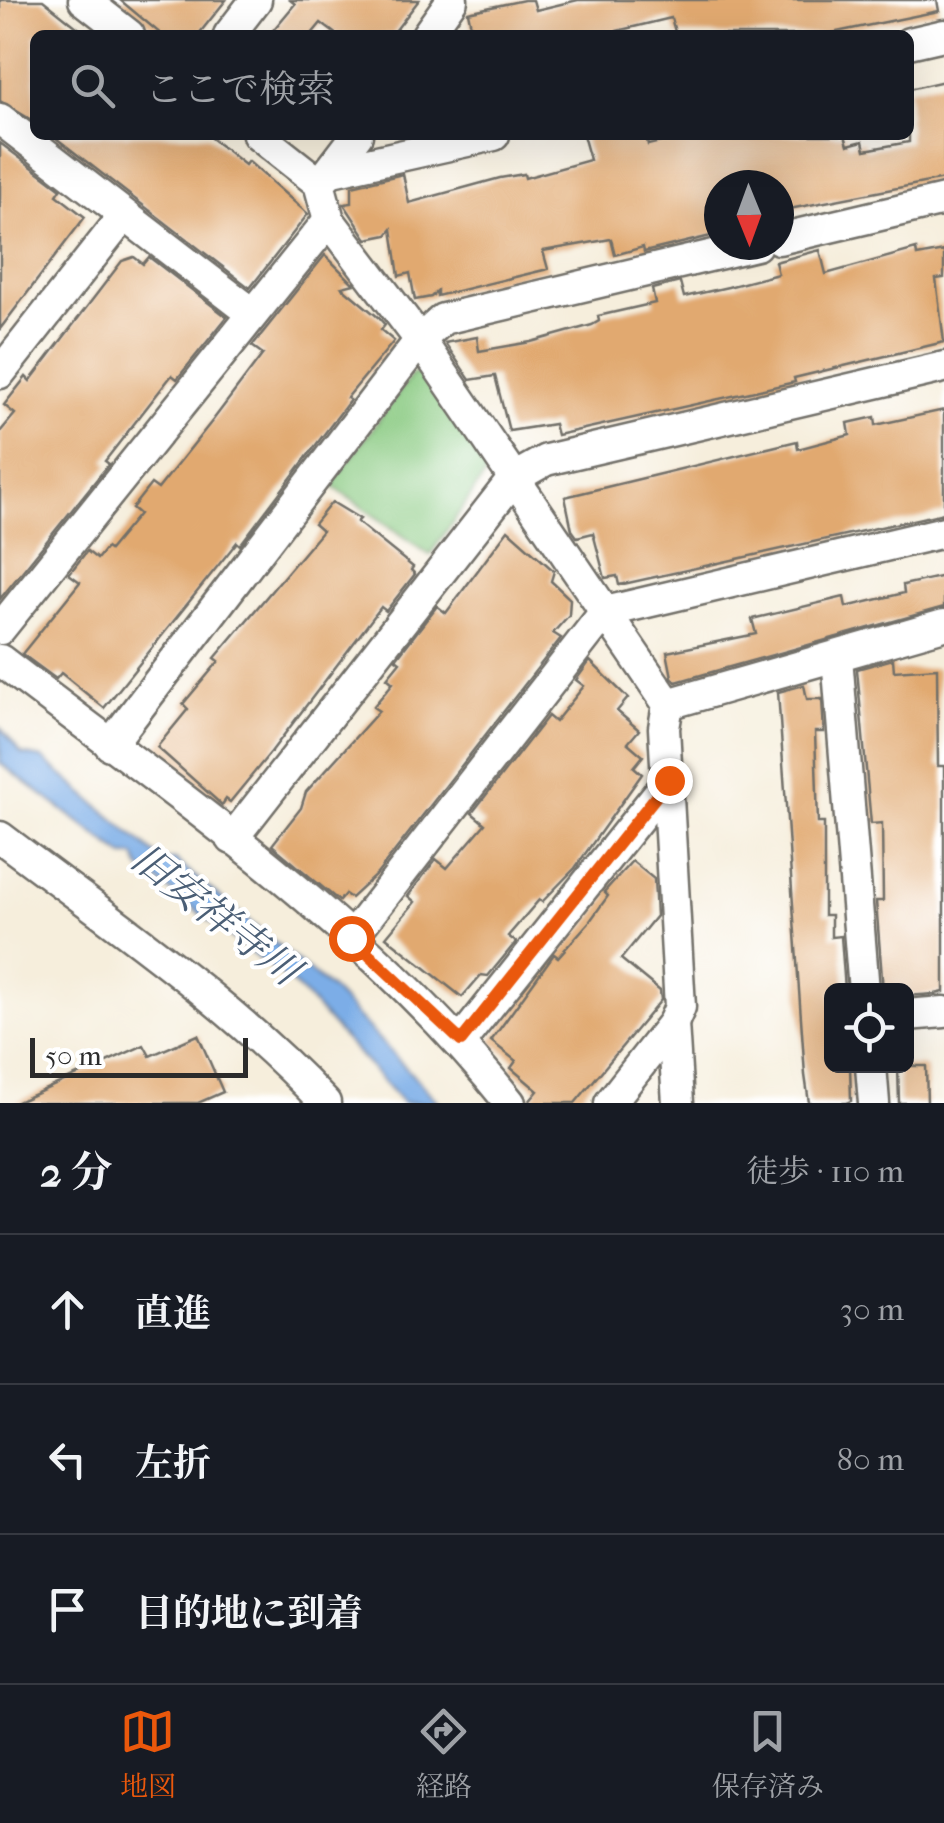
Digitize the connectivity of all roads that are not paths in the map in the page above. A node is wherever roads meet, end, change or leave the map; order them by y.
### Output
1 (84, 0) edge
2 (256, 0) edge
3 (452, 0) edge
4 (123, 30) edge
5 (233, 30) edge
6 (431, 30) edge
7 (944, 36) edge
8 (914, 42) edge
9 (0, 119) edge
10 (266, 140) edge
11 (353, 140) edge
12 (474, 140) edge
13 (325, 177) junction
14 (944, 200) edge
15 (124, 217) junction
16 (329, 220) junction
17 (794, 236) edge
18 (704, 257) edge
19 (252, 314) junction
20 (420, 340) junction
21 (944, 367) edge
22 (0, 374) edge
23 (514, 478) junction
24 (944, 532) edge
25 (605, 612) junction
26 (944, 625) edge
27 (0, 629) edge
28 (837, 657) junction
29 (0, 660) edge
30 (668, 704) junction
31 (110, 745) junction
32 (669, 780) junction
33 (232, 840) junction
34 (3, 843) edge
35 (351, 938) junction
36 (863, 983) edge
37 (944, 1012) edge
38 (914, 1014) edge
39 (673, 1023) junction
40 (461, 1041) junction
41 (872, 1073) edge
42 (326, 1103) edge
43 (510, 1103) edge
44 (610, 1103) edge
45 (678, 1103) edge
46 (874, 1103) edge

1 - 4 street
2 - 5 street
3 - 6 street
7 - 8 street
9 - 15 street
10 - 13 street
11 - 13 street
12 - 13 street
13 - 16 street
14 - 17 street
15 - 19 street
15 - 22 street
16 - 19 street
16 - 20 street
18 - 20 street
19 - 27 street
20 - 23 street
20 - 31 street
21 - 23 street
23 - 25 street
23 - 33 street
24 - 25 street
25 - 30 street
25 - 35 street
26 - 28 street
28 - 30 street
28 - 36 street
29 - 31 street
30 - 32 street
31 - 33 street
32 - 39 street
32 - 40 street
33 - 35 street
34 - 42 street
35 - 40 street
37 - 38 street
39 - 44 street
39 - 45 street
40 - 43 street
41 - 46 street

